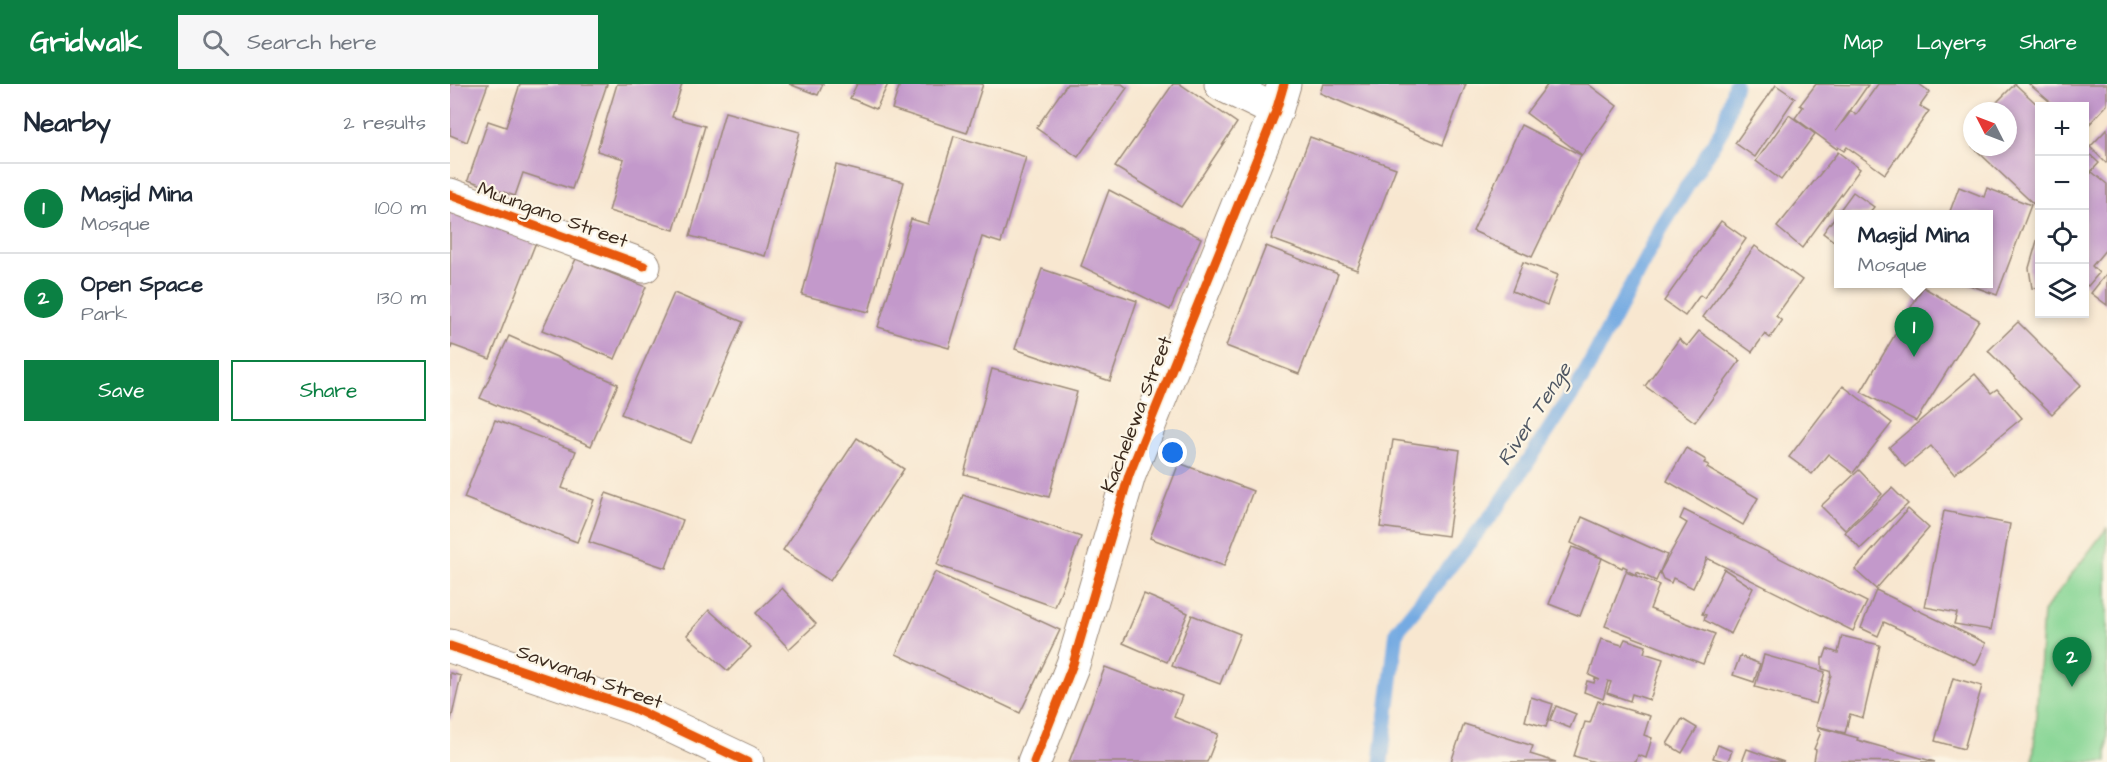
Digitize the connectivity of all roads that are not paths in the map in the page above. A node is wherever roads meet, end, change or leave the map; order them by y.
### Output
1 (1221, 84) edge
2 (1280, 98) edge
3 (450, 195) edge
4 (644, 266) dead end
5 (450, 646) edge
6 (747, 762) edge
7 (1034, 762) edge

1 - 2 street
2 - 7 street, Kachelewa Street
3 - 4 street, Muungano Street
5 - 6 street, Savvanah Street

